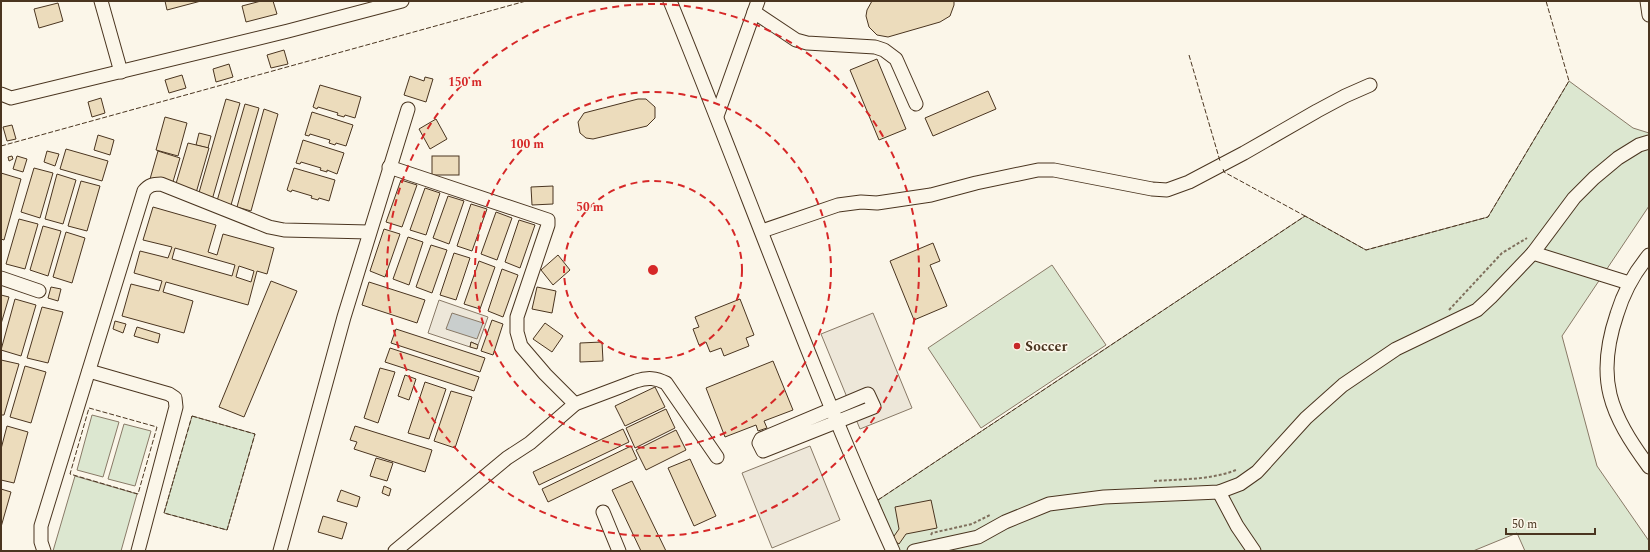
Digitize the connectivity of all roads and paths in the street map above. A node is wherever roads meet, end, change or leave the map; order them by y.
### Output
1 (101, 1) edge
2 (402, 1) edge
3 (670, 1) edge
4 (1647, 1) edge
5 (756, 7) edge
6 (1649, 15) edge
7 (121, 72) junction
8 (1370, 85) dead end
9 (1, 94) edge
10 (916, 104) dead end
11 (408, 109) dead end
12 (717, 116) junction
13 (1649, 142) edge
14 (389, 167) junction
15 (762, 231) junction
16 (369, 232) junction
17 (1530, 236) dead end
18 (1533, 253) junction
19 (1649, 255) edge
20 (1, 278) edge
21 (1629, 283) junction
22 (39, 291) dead end
23 (1448, 313) dead end
24 (89, 370) junction
25 (575, 404) junction
26 (835, 415) junction
27 (791, 433) dead end
28 (717, 457) dead end
29 (1649, 467) edge
30 (1242, 468) dead end
31 (1148, 482) dead end
32 (1218, 492) junction
33 (603, 512) dead end
34 (995, 513) dead end
35 (918, 550) edge
36 (44, 551) edge
37 (138, 551) edge
38 (280, 551) edge
39 (395, 551) edge
40 (619, 551) edge
41 (893, 551) edge
42 (1254, 551) edge

1 - 7 street
2 - 7 street
3 - 12 street
4 - 6 street
5 - 10 street
5 - 12 street
7 - 9 street
8 - 15 street
11 - 14 street
12 - 15 street
13 - 18 street
14 - 16 street
14 - 25 street
15 - 26 street
16 - 24 street
16 - 38 street
17 - 23 path
18 - 21 street
18 - 32 street
19 - 21 street
20 - 22 street
21 - 29 street
24 - 36 street
24 - 37 street
25 - 28 street
25 - 39 street
26 - 26 street
26 - 27 street
26 - 41 street
30 - 31 path
32 - 35 street
32 - 42 street
33 - 40 street
34 - 35 path

